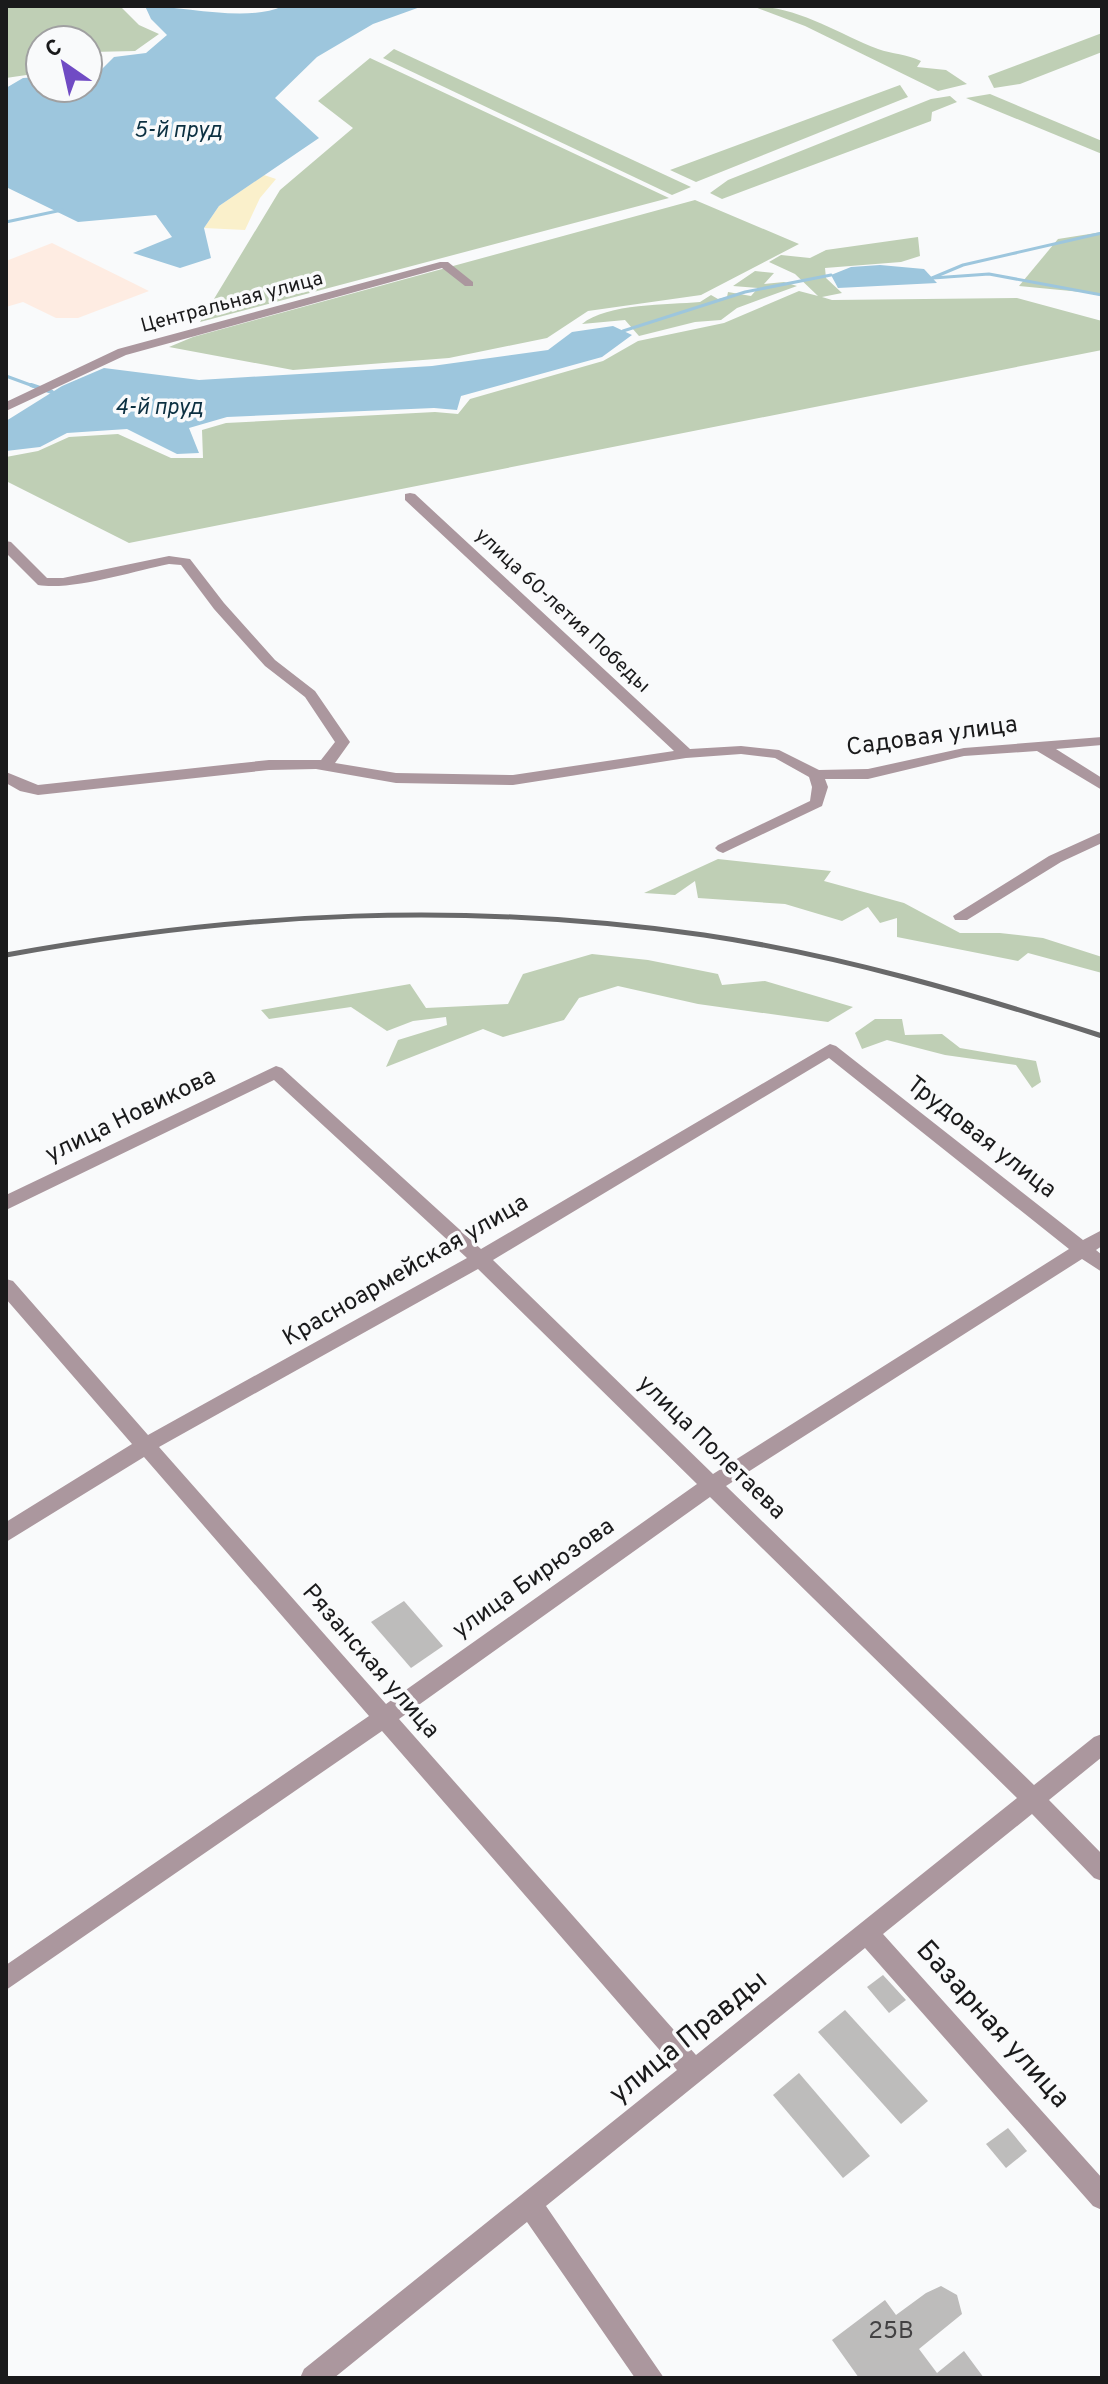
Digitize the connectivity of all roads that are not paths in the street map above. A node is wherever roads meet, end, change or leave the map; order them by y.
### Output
1 (469, 284) dead end
2 (6, 407) edge
3 (410, 497) dead end
4 (6, 545) edge
5 (1102, 741) edge
6 (1042, 747) junction
7 (686, 754) junction
8 (325, 765) junction
9 (816, 775) junction
10 (6, 777) edge
11 (1102, 785) edge
12 (1102, 837) edge
13 (723, 848) dead end
14 (961, 916) dead end
15 (830, 1050) joint
16 (276, 1072) joint
17 (6, 1203) edge
18 (1102, 1237) edge
19 (1083, 1249) junction
20 (480, 1259) junction
21 (1102, 1265) edge
22 (6, 1286) edge
23 (145, 1446) junction
24 (711, 1485) junction
25 (6, 1533) edge
26 (385, 1717) junction
27 (1102, 1744) edge
28 (1032, 1798) junction
29 (1102, 1870) edge
30 (867, 1933) junction
31 (6, 1979) edge
32 (695, 2073) junction
33 (1102, 2197) edge
34 (530, 2205) junction
35 (313, 2378) edge
36 (651, 2378) edge

1 - 2 street, Центральная улица
3 - 7 street, улица 60-летия Победы
4 - 8 street
5 - 6 street, Садовая улица
6 - 9 street, Садовая улица
6 - 11 street
7 - 8 street, Садовая улица
7 - 9 street, Садовая улица
8 - 10 street, Садовая улица
9 - 13 street, Садовая улица
12 - 14 street
15 - 19 street, Трудовая улица
15 - 20 street, Красноармейская улица
16 - 17 street, улица Новикова
16 - 20 street, улица Полетаева
18 - 19 street, улица Бирюзова
19 - 21 street, Трудовая улица
19 - 24 street, улица Бирюзова
20 - 23 street, Красноармейская улица
20 - 24 street, улица Полетаева
22 - 23 street, Рязанская улица
23 - 25 street, Красноармейская улица
23 - 26 street, Рязанская улица
24 - 26 street, улица Бирюзова
24 - 28 street, улица Полетаева
26 - 31 street, улица Бирюзова
26 - 32 street, Рязанская улица
27 - 28 street, улица Правды
28 - 29 street, улица Полетаева
28 - 30 street, улица Правды
30 - 32 street, улица Правды
30 - 33 street, Базарная улица
32 - 34 street, улица Правды
34 - 35 street, улица Правды
34 - 36 street

